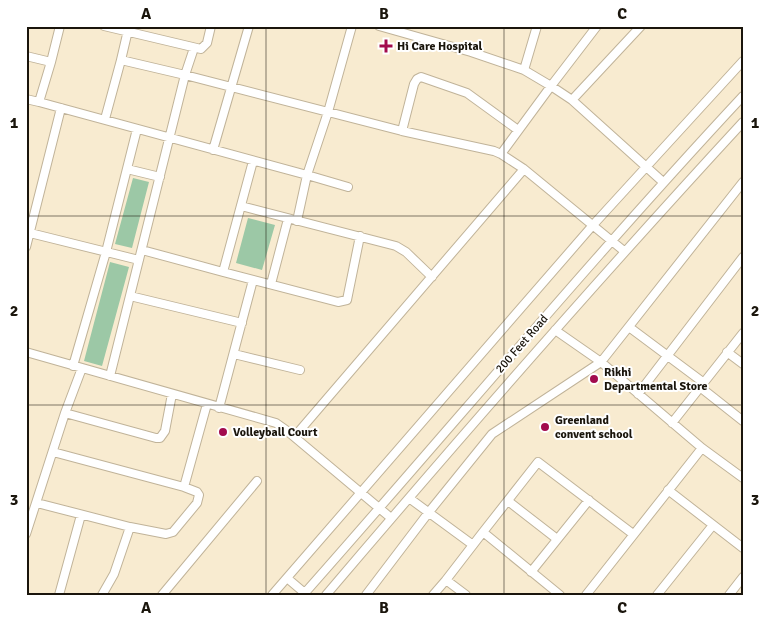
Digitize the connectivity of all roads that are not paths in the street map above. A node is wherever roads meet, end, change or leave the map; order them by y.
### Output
1 (60, 26) edge
2 (104, 26) edge
3 (211, 26) edge
4 (249, 26) edge
5 (352, 26) edge
6 (379, 26) edge
7 (537, 26) edge
8 (597, 26) edge
9 (641, 26) edge
10 (128, 29) edge
11 (194, 48) junction
12 (26, 56) edge
13 (121, 60) junction
14 (743, 61) edge
15 (51, 62) junction
16 (524, 70) junction
17 (185, 75) junction
18 (552, 86) junction
19 (231, 87) junction
20 (743, 96) edge
21 (26, 99) edge
22 (572, 100) junction
23 (39, 102) junction
24 (61, 108) junction
25 (328, 112) junction
26 (105, 119) junction
27 (743, 122) edge
28 (137, 129) junction
29 (518, 130) junction
30 (402, 131) junction
31 (170, 138) junction
32 (213, 150) junction
33 (501, 154) junction
34 (253, 161) junction
35 (646, 167) junction
36 (127, 169) junction
37 (524, 169) junction
38 (307, 175) junction
39 (160, 176) junction
40 (663, 182) junction
41 (743, 182) edge
42 (348, 187) dead end
43 (241, 206) junction
44 (288, 218) junction
45 (297, 221) junction
46 (593, 226) junction
47 (28, 233) edge
48 (360, 236) junction
49 (611, 240) junction
50 (26, 246) edge
51 (142, 250) junction
52 (624, 251) junction
53 (106, 252) junction
54 (743, 257) edge
55 (139, 260) junction
56 (223, 272) junction
57 (432, 277) junction
58 (253, 280) junction
59 (271, 284) junction
60 (130, 296) junction
61 (242, 323) junction
62 (629, 327) junction
63 (555, 330) junction
64 (743, 333) edge
65 (26, 352) edge
66 (727, 352) junction
67 (234, 354) junction
68 (668, 355) junction
69 (601, 362) junction
70 (743, 364) edge
71 (73, 366) junction
72 (82, 368) junction
73 (300, 370) dead end
74 (110, 376) junction
75 (702, 385) junction
76 (172, 394) junction
77 (638, 394) junction
78 (207, 404) junction
79 (220, 408) junction
80 (65, 413) junction
81 (743, 421) edge
82 (672, 422) junction
83 (295, 436) junction
84 (702, 448) junction
85 (53, 452) junction
86 (743, 478) edge
87 (257, 481) dead end
88 (184, 487) junction
89 (668, 490) junction
90 (361, 493) junction
91 (409, 498) junction
92 (508, 500) junction
93 (589, 500) junction
94 (37, 503) junction
95 (380, 508) junction
96 (429, 512) junction
97 (81, 514) junction
98 (392, 518) junction
99 (713, 525) junction
100 (130, 527) junction
101 (483, 532) junction
102 (26, 534) edge
103 (633, 534) junction
104 (557, 539) junction
105 (473, 545) junction
106 (743, 548) edge
107 (531, 572) junction
108 (287, 578) junction
109 (743, 578) edge
110 (446, 580) junction
111 (305, 594) edge
112 (59, 595) edge
113 (102, 595) edge
114 (162, 595) edge
115 (272, 595) edge
116 (326, 595) edge
117 (366, 595) edge
118 (433, 595) edge
119 (466, 595) edge
120 (560, 595) edge
121 (586, 595) edge
122 (657, 595) edge
123 (729, 595) edge

1 - 15 street
2 - 10 street
3 - 11 street
4 - 19 street
5 - 25 street
6 - 16 street
7 - 16 street
8 - 18 street
9 - 22 street
10 - 11 street
10 - 13 street
11 - 17 street
12 - 15 street
13 - 17 street
13 - 26 street
14 - 35 street
15 - 23 street
16 - 18 street
17 - 19 street
17 - 31 street
18 - 22 street
18 - 29 street
19 - 25 street
19 - 32 street
20 - 40 street, 200 Feet Road
21 - 23 street
22 - 35 street
23 - 24 street
24 - 26 street
24 - 47 street
25 - 30 street
25 - 38 street
26 - 28 street
27 - 52 street
28 - 31 street
28 - 36 street
29 - 30 street
29 - 33 street
30 - 33 street
31 - 32 street
31 - 39 street
32 - 34 street
33 - 37 street
34 - 38 street
34 - 43 street
35 - 40 street
35 - 46 street
36 - 39 street
36 - 53 street
37 - 46 street
37 - 57 street
38 - 42 street
38 - 45 street
39 - 51 street
40 - 49 street, 200 Feet Road
41 - 62 street
43 - 44 street
43 - 56 street
44 - 45 street
44 - 59 street
45 - 48 street
46 - 49 street
46 - 90 street
47 - 50 street
47 - 53 street
48 - 57 street
48 - 59 street
49 - 52 street
49 - 95 street, 200 Feet Road
51 - 55 street
51 - 56 street
52 - 63 street
53 - 55 street
53 - 71 street
54 - 68 street
55 - 60 street
56 - 58 street
57 - 83 street
58 - 59 street
58 - 61 street
60 - 61 street
60 - 74 street
61 - 67 street
62 - 68 street
62 - 69 street
63 - 69 street
63 - 91 street
64 - 66 street
65 - 71 street
66 - 70 street
66 - 75 street
67 - 73 street
67 - 79 street
68 - 75 street
68 - 77 street
69 - 77 street
69 - 96 street
71 - 72 street
72 - 74 street
72 - 80 street
74 - 76 street
75 - 81 street
75 - 82 street
76 - 78 street
76 - 80 street
77 - 82 street
78 - 79 street
78 - 88 street
79 - 83 street
80 - 85 street
82 - 84 street
83 - 90 street
84 - 86 street
84 - 89 street
85 - 88 street
85 - 94 street
87 - 114 street
88 - 100 street
89 - 99 street
89 - 103 street
90 - 95 street
90 - 108 street
91 - 96 street
91 - 98 street
92 - 93 street
92 - 101 street
92 - 104 street
93 - 103 street
93 - 104 street
94 - 97 street
94 - 102 street
95 - 98 street
95 - 111 street, 200 Feet Road
96 - 105 street
96 - 117 street
97 - 100 street
97 - 112 street
98 - 116 street
99 - 106 street
99 - 122 street
100 - 113 street
101 - 105 street
101 - 107 street
103 - 121 street
104 - 107 street
105 - 110 street
107 - 120 street
108 - 111 street
108 - 115 street
109 - 123 street
110 - 118 street
110 - 119 street

